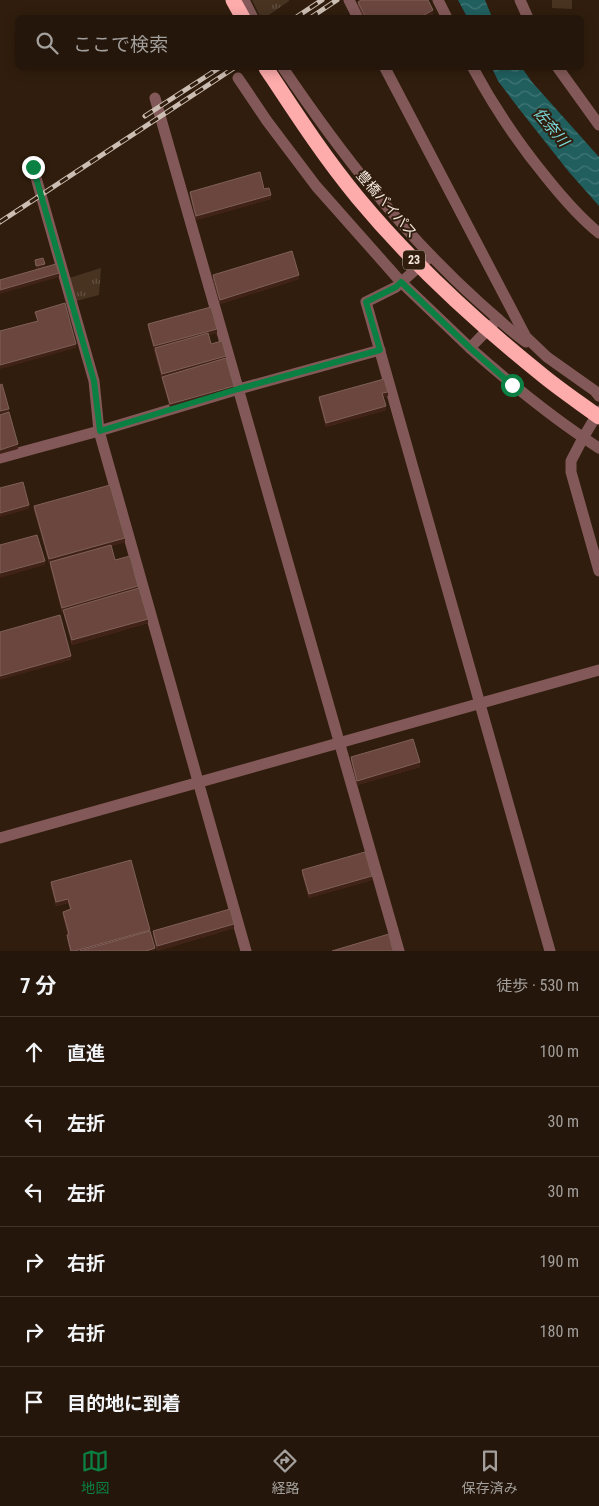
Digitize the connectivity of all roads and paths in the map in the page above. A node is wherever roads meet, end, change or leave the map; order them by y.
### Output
1 (226, 0) edge
2 (233, 0) edge
3 (244, 0) edge
4 (349, 0) edge
5 (438, 0) edge
6 (520, 0) edge
7 (234, 15) edge
8 (241, 15) edge
9 (252, 15) edge
10 (356, 15) edge
11 (446, 15) edge
12 (527, 15) edge
13 (267, 70) edge
14 (274, 70) edge
15 (283, 70) edge
16 (385, 70) edge
17 (474, 70) edge
18 (559, 70) edge
19 (238, 78) dead end
20 (155, 98) dead end
21 (599, 124) edge
22 (33, 167) dead end
23 (595, 230) edge
24 (599, 242) edge
25 (431, 256) junction
26 (401, 282) junction
27 (498, 319) junction
28 (470, 348) junction
29 (380, 350) junction
30 (547, 357) junction
31 (238, 389) junction
32 (599, 396) edge
33 (599, 410) edge
34 (599, 417) edge
35 (100, 431) junction
36 (583, 438) junction
37 (599, 448) edge
38 (0, 458) edge
39 (599, 571) edge
40 (599, 670) edge
41 (480, 704) junction
42 (340, 743) junction
43 (198, 783) junction
44 (0, 838) edge
45 (246, 951) edge
46 (399, 951) edge
47 (550, 951) edge

1 - 7 highway
2 - 8 highway
3 - 9 street
4 - 10 street
5 - 11 street
6 - 12 street
13 - 34 highway, 豊橋バイパス / 23, bridge
14 - 33 highway, 豊橋バイパス / 23
15 - 25 street
16 - 30 street
17 - 23 street
18 - 21 street
19 - 26 street
20 - 31 street
22 - 35 street
23 - 24 street
25 - 26 street
25 - 27 street
26 - 28 street
26 - 29 street
27 - 28 street
27 - 30 street
28 - 36 street
29 - 31 street
29 - 41 street
30 - 32 street
31 - 35 street
31 - 42 street
33 - 36 street
35 - 38 street
35 - 43 street
36 - 37 street
36 - 39 street
40 - 41 street
41 - 42 street
41 - 47 street
42 - 43 street
42 - 46 street
43 - 44 street
43 - 45 street

